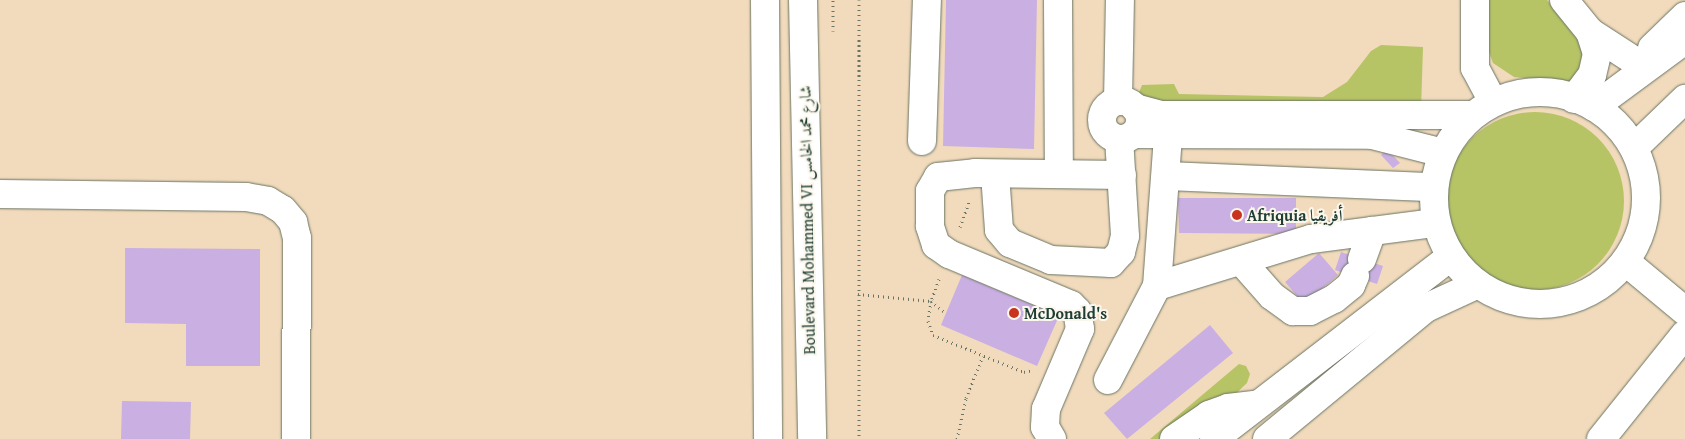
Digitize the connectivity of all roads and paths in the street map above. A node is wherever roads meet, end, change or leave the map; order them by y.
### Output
1 (765, 0) edge
2 (803, 0) edge
3 (859, 0) edge
4 (927, 0) edge
5 (1058, 0) edge
6 (1120, 0) edge
7 (1475, 0) edge
8 (1564, 0) edge
9 (1685, 16) edge
10 (1590, 32) junction
11 (1685, 40) edge
12 (1641, 68) junction
13 (1685, 99) edge
14 (1584, 103) junction
15 (1482, 109) junction
16 (1127, 120) junction
17 (1168, 134) junction
18 (922, 141) dead end
19 (1634, 148) junction
20 (1442, 153) junction
21 (1059, 174) junction
22 (1122, 175) junction
23 (1167, 176) junction
24 (995, 181) junction
25 (1433, 187) junction
26 (0, 194) edge
27 (1435, 224) junction
28 (1372, 231) junction
29 (949, 254) junction
30 (1450, 257) junction
31 (1242, 262) junction
32 (1626, 262) junction
33 (1476, 285) junction
34 (1157, 286) junction
35 (858, 294) junction
36 (931, 301) junction
37 (1685, 311) edge
38 (946, 313) dead end
39 (1685, 334) edge
40 (983, 356) junction
41 (1058, 379) junction
42 (1108, 380) dead end
43 (1256, 404) junction
44 (296, 439) edge
45 (768, 439) edge
46 (812, 439) edge
47 (859, 439) edge
48 (957, 439) edge
49 (1052, 439) edge
50 (1174, 439) edge
51 (1214, 439) edge
52 (1267, 439) edge
53 (1601, 439) edge

1 - 45 street
2 - 46 street, Boulevard Mohammed VI شارع محمد الخامس
3 - 35 path
4 - 18 street
5 - 21 street
6 - 16 street
7 - 15 street
8 - 10 street
9 - 12 street
10 - 12 street
10 - 14 street
11 - 12 street
12 - 14 street
13 - 19 street
14 - 15 street
14 - 19 street
15 - 16 street
15 - 20 street
16 - 17 street
16 - 22 street
17 - 20 street
17 - 23 street
19 - 32 street
20 - 25 street
21 - 22 street
21 - 24 street
22 - 24 street
23 - 25 street
23 - 34 street
24 - 29 path
24 - 29 street
25 - 27 street
26 - 44 street
27 - 28 street
27 - 30 street
28 - 31 street
28 - 31 street
29 - 36 path
29 - 41 street
30 - 33 street
30 - 43 street
31 - 34 street
32 - 33 street
32 - 37 street
33 - 52 street
34 - 42 street
35 - 36 path
35 - 47 path
36 - 38 path
36 - 40 path
39 - 53 street
40 - 41 path
40 - 48 path
41 - 49 street
43 - 50 street
43 - 51 street

